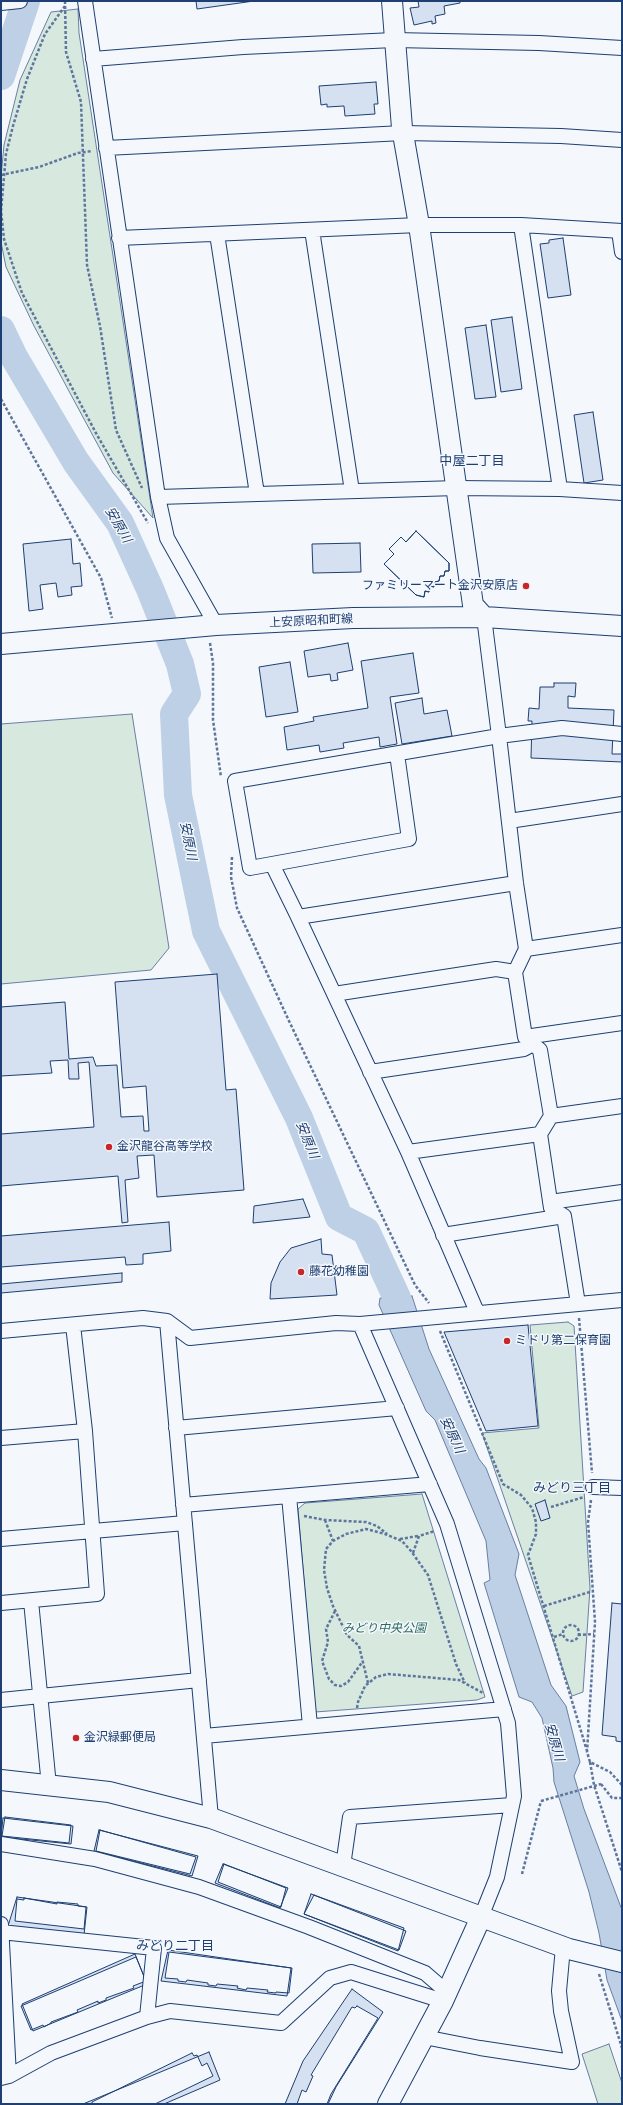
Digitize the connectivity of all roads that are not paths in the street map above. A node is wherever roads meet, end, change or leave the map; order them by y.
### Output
1 (85, 1) edge
2 (392, 1) edge
3 (394, 40) junction
4 (622, 48) edge
5 (93, 59) junction
6 (403, 133) junction
7 (622, 140) edge
8 (106, 148) junction
9 (419, 225) junction
10 (521, 225) junction
11 (312, 230) junction
12 (621, 231) edge
13 (217, 234) junction
14 (119, 238) junction
15 (622, 252) edge
16 (457, 488) junction
17 (560, 489) junction
18 (352, 491) junction
19 (622, 493) edge
20 (257, 494) junction
21 (158, 497) junction
22 (484, 617) junction
23 (212, 626) junction
24 (622, 626) edge
25 (1, 644) edge
26 (622, 735) edge
27 (499, 736) junction
28 (397, 754) junction
29 (622, 804) edge
30 (509, 821) junction
31 (272, 864) junction
32 (516, 883) junction
33 (298, 917) junction
34 (622, 935) edge
35 (526, 950) junction
36 (515, 972) junction
37 (334, 994) junction
38 (622, 1023) edge
39 (529, 1040) junction
40 (370, 1072) junction
41 (622, 1106) edge
42 (551, 1116) junction
43 (540, 1134) junction
44 (408, 1152) junction
45 (622, 1192) edge
46 (550, 1202) junction
47 (564, 1216) junction
48 (443, 1235) junction
49 (622, 1300) edge
50 (578, 1304) junction
51 (476, 1312) junction
52 (167, 1321) junction
53 (367, 1323) junction
54 (73, 1325) junction
55 (1, 1330) edge
56 (397, 1408) junction
57 (176, 1428) junction
58 (85, 1431) junction
59 (1, 1438) edge
60 (430, 1484) junction
61 (622, 1488) edge
62 (593, 1491) road end
63 (289, 1496) junction
64 (183, 1505) junction
65 (185, 1523) junction
66 (92, 1531) junction
67 (1, 1539) edge
68 (31, 1600) junction
69 (1, 1603) edge
70 (198, 1680) junction
71 (40, 1697) junction
72 (1, 1700) edge
73 (504, 1709) junction
74 (310, 1726) junction
75 (204, 1736) junction
76 (1, 1780) edge
77 (49, 1786) junction
78 (512, 1806) junction
79 (211, 1818) junction
80 (1, 1844) edge
81 (343, 1866) junction
82 (481, 1917) junction
83 (1, 1929) edge
84 (563, 1947) junction
85 (622, 1962) edge
86 (445, 1996) junction
87 (147, 2016) junction
88 (424, 2037) junction
89 (5, 2044) edge
90 (5, 2077) edge
91 (388, 2104) edge

1 - 5 street
2 - 3 street
3 - 4 street
3 - 5 street
3 - 6 street
5 - 8 street
6 - 7 street
6 - 8 street
6 - 9 street
8 - 14 street
9 - 10 street
9 - 11 street
9 - 16 street
10 - 12 street
10 - 17 street
11 - 13 street
11 - 18 street
12 - 15 street
13 - 14 street
13 - 20 street
14 - 21 street
16 - 17 street
16 - 18 street
16 - 22 street
17 - 19 street
18 - 20 street
20 - 21 street
21 - 23 street
22 - 23 street, 上安原昭和町線
22 - 24 street, 上安原昭和町線
22 - 27 street
23 - 25 street, 上安原昭和町線
26 - 27 street
27 - 28 street
27 - 30 street
28 - 31 street
28 - 31 street
29 - 30 street
30 - 32 street
31 - 33 street
32 - 33 street
32 - 35 street
33 - 37 street
34 - 35 street
35 - 36 street
36 - 37 street
36 - 39 street
37 - 40 street
38 - 39 street
39 - 40 street
39 - 42 street
40 - 44 street
41 - 42 street
42 - 43 street
43 - 44 street
43 - 46 street
44 - 48 street
45 - 46 street
46 - 47 street
47 - 48 street
47 - 50 street
48 - 51 street
49 - 50 street
50 - 51 street
51 - 53 street
52 - 53 street
52 - 54 street
52 - 57 street
53 - 56 street
54 - 55 street
54 - 58 street
56 - 57 street
56 - 60 street
57 - 64 street
58 - 59 street
58 - 66 street
60 - 63 street
60 - 73 street
61 - 62 street
63 - 64 street
63 - 74 street
64 - 65 street
65 - 66 street
65 - 70 street
66 - 67 street
66 - 68 street
68 - 69 street
68 - 71 street
70 - 71 street
70 - 75 street
71 - 72 street
71 - 77 street
73 - 74 street
73 - 78 street
74 - 75 street
75 - 79 street
76 - 77 street
77 - 79 street
78 - 81 street
78 - 82 street
79 - 81 street
80 - 86 street
81 - 82 street
82 - 84 street
82 - 86 street
83 - 87 street
83 - 89 street
84 - 85 street
84 - 88 street
86 - 87 street
86 - 88 street
87 - 90 street
88 - 91 street
89 - 90 street

